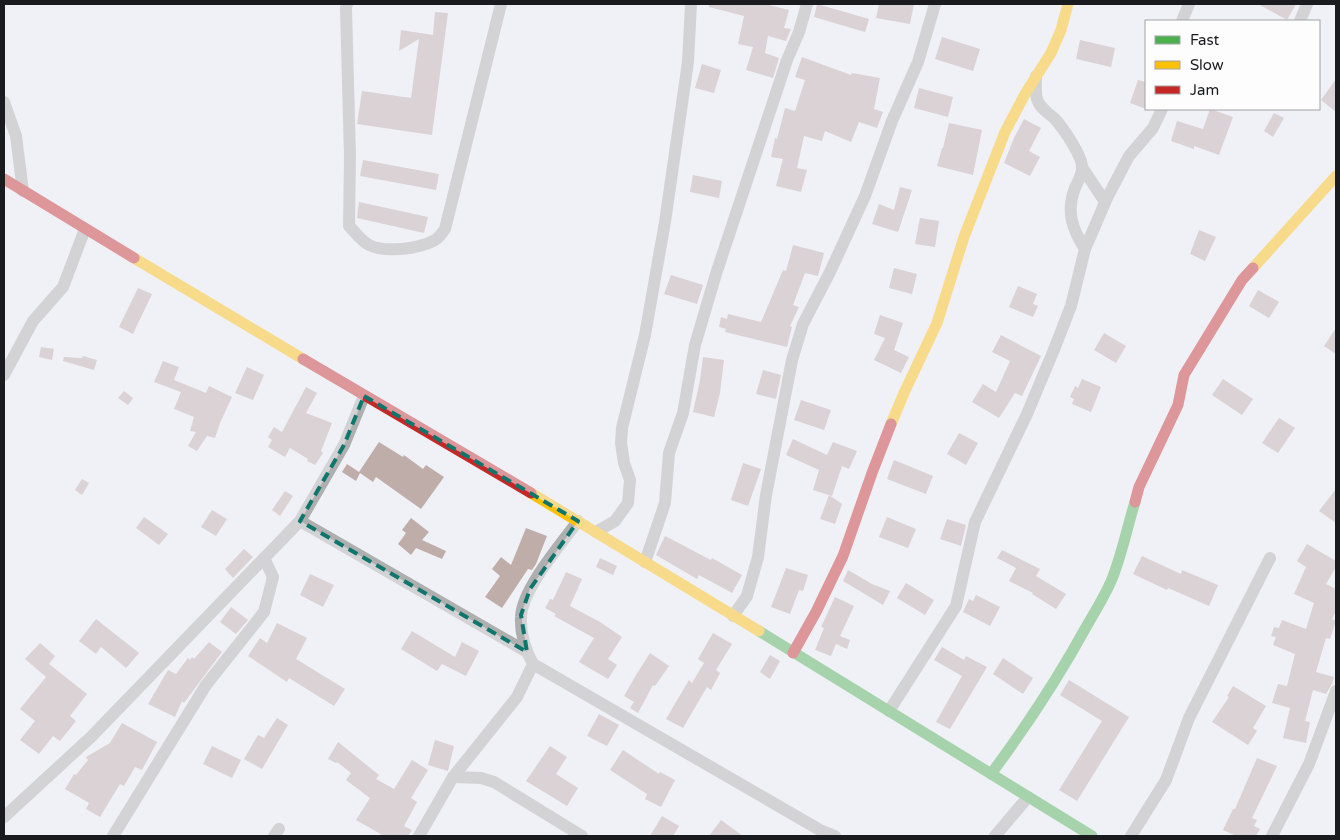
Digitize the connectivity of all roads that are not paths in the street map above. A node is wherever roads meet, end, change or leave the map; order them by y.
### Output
1 (347, 4) edge
2 (501, 4) edge
3 (691, 4) edge
4 (807, 4) edge
5 (935, 4) edge
6 (1068, 4) edge
7 (1189, 4) edge
8 (1308, 4) edge
9 (1182, 20) edge
10 (1300, 20) edge
11 (1036, 76) junction
12 (4, 102) edge
13 (1162, 110) edge
14 (1082, 167) junction
15 (1336, 176) edge
16 (4, 179) edge
17 (23, 191) junction
18 (1105, 202) junction
19 (85, 229) junction
20 (1085, 249) junction
21 (4, 375) edge
22 (364, 396) junction
23 (300, 521) junction
24 (578, 521) junction
25 (596, 532) junction
26 (264, 558) junction
27 (1270, 558) dead end
28 (645, 562) junction
29 (733, 616) junction
30 (527, 652) junction
31 (793, 652) junction
32 (533, 664) junction
33 (1336, 691) edge
34 (888, 711) junction
35 (468, 758) junction
36 (990, 774) junction
37 (453, 777) junction
38 (481, 778) junction
39 (1028, 797) junction
40 (4, 817) edge
41 (113, 836) edge
42 (419, 836) edge
43 (582, 836) edge
44 (834, 836) edge
45 (995, 836) edge
46 (1092, 836) edge
47 (1131, 836) edge
48 (1272, 836) edge

1 - 2 street
3 - 25 street
4 - 28 street
5 - 29 street
6 - 11 street
7 - 9 street
8 - 10 street
11 - 14 street
11 - 31 street
12 - 17 street
13 - 18 street
14 - 18 street
14 - 20 street
15 - 36 street
16 - 17 street
17 - 19 street
18 - 20 street
19 - 21 street
19 - 22 street
20 - 34 street
22 - 23 street
22 - 24 street
23 - 26 street
23 - 30 street
24 - 25 street
24 - 30 street
25 - 28 street
26 - 40 street
26 - 41 street
27 - 47 street
28 - 29 street
29 - 31 street
30 - 32 street
31 - 34 street
32 - 35 street
32 - 44 street
33 - 48 street
34 - 36 street
35 - 37 street
35 - 38 street
36 - 39 street
37 - 38 street
37 - 42 street
38 - 43 street
39 - 45 street
39 - 46 street

